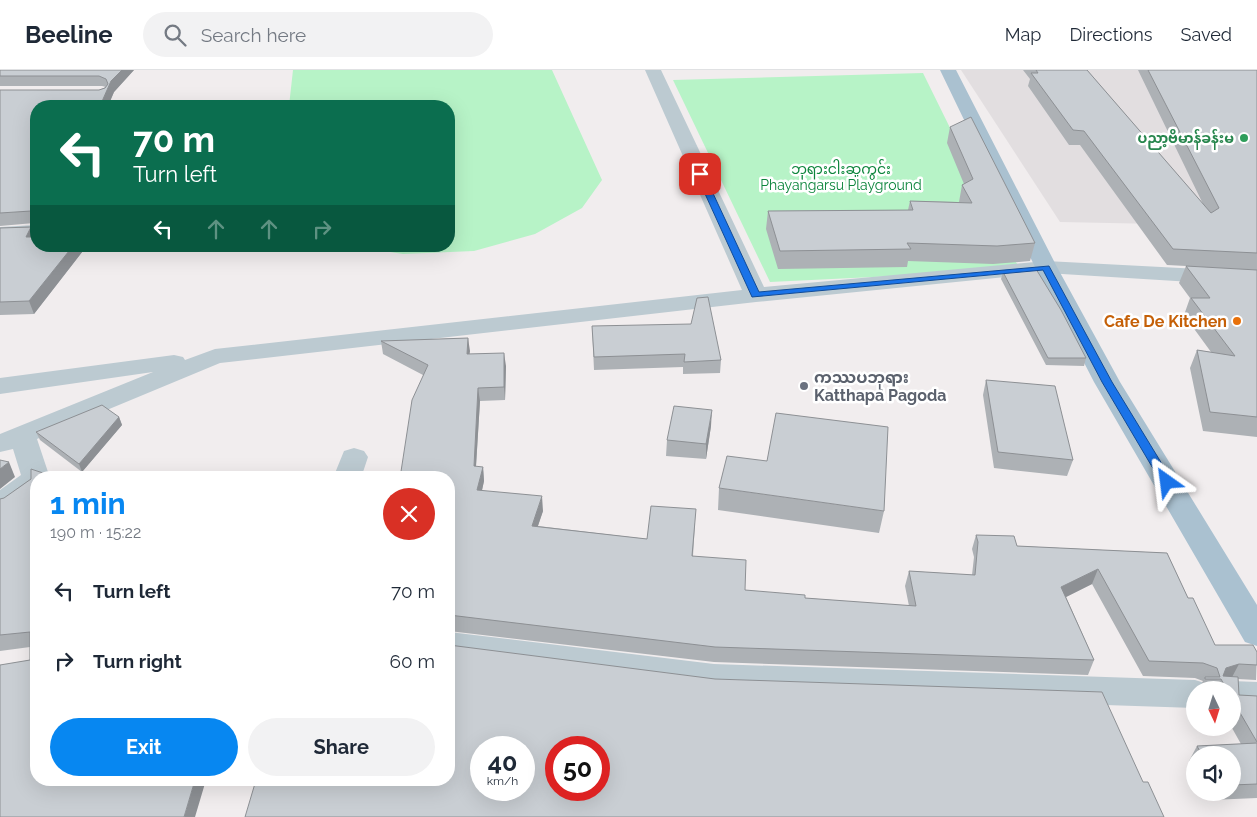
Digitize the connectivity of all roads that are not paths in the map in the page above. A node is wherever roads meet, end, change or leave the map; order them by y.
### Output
1 (653, 70) edge
2 (948, 70) edge
3 (30, 231) edge
4 (0, 233) edge
5 (1046, 268) junction
6 (1257, 279) edge
7 (756, 295) junction
8 (215, 356) junction
9 (0, 386) edge
10 (11, 439) edge
11 (32, 471) edge
12 (30, 482) edge
13 (0, 504) edge
14 (1257, 633) edge
15 (455, 646) edge
16 (1186, 694) edge
17 (1241, 695) edge
18 (1257, 696) edge

1 - 7 street
2 - 5 main road
3 - 4 street
5 - 6 street
5 - 7 street
5 - 14 main road
7 - 8 street
8 - 9 street
8 - 10 street
10 - 11 street
12 - 13 street
15 - 16 street
17 - 18 street

